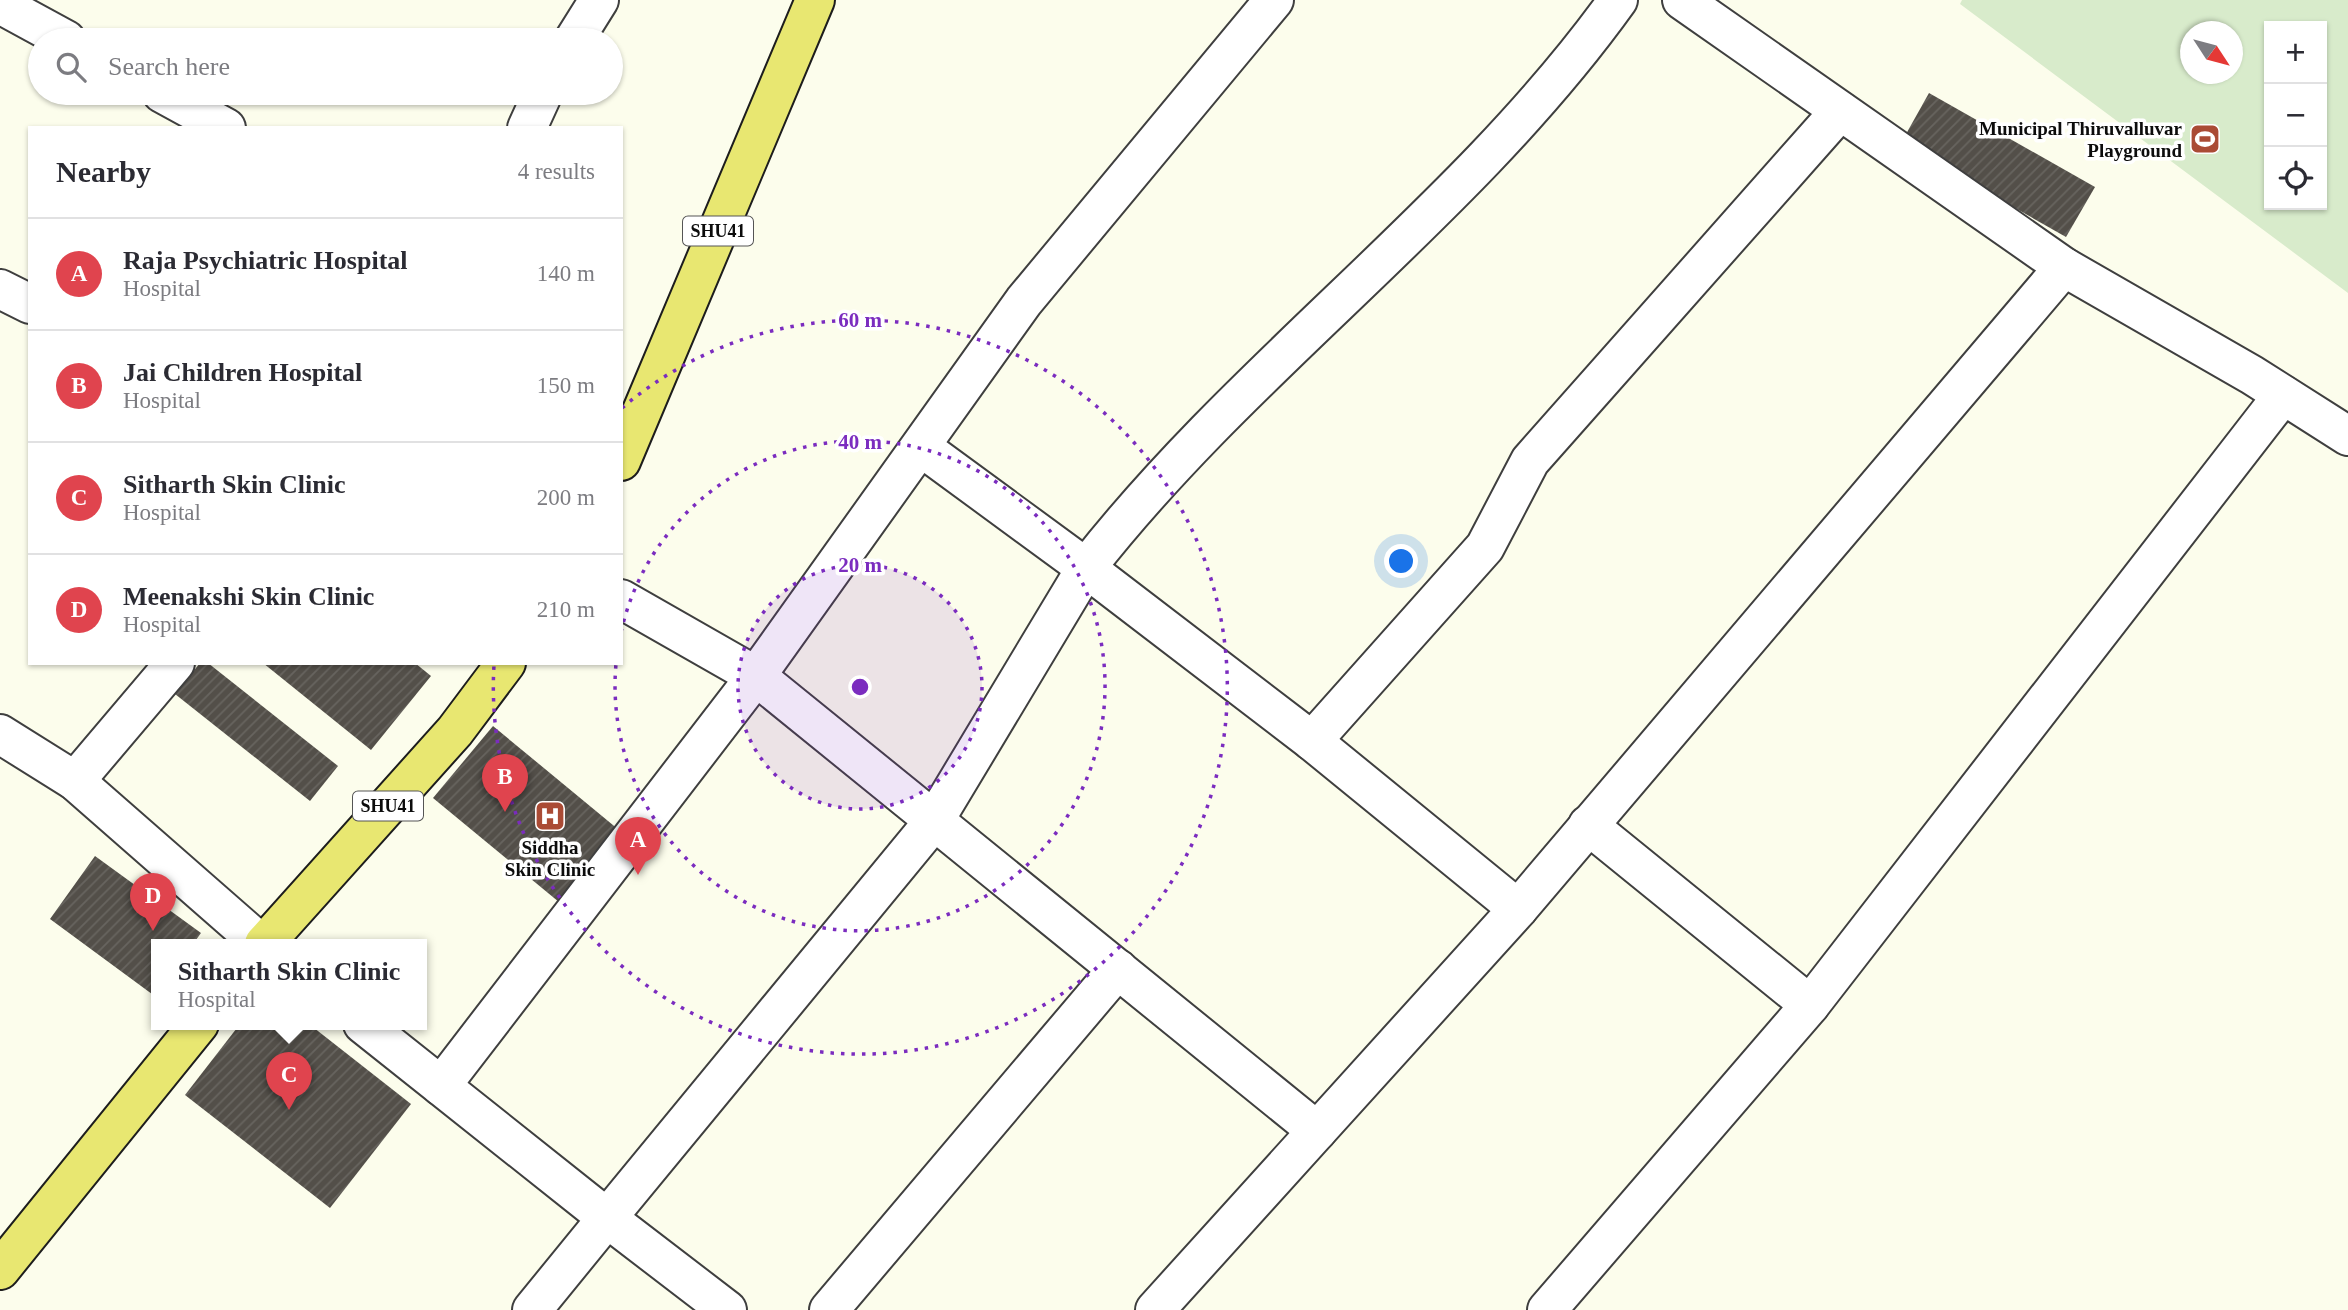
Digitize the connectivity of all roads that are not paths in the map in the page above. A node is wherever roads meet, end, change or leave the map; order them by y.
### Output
1 (599, 0) edge
2 (815, 0) edge
3 (1274, 0) edge
4 (1618, 0) edge
5 (1682, 0) edge
6 (0, 4) edge
7 (43, 28) edge
8 (582, 28) edge
9 (184, 105) edge
10 (538, 105) edge
11 (1840, 111) junction
12 (222, 126) edge
13 (528, 126) edge
14 (2064, 267) junction
15 (0, 289) edge
16 (28, 303) edge
17 (2283, 396) junction
18 (2348, 436) edge
19 (921, 447) junction
20 (623, 456) edge
21 (1087, 568) junction
22 (623, 601) edge
23 (173, 665) edge
24 (504, 665) edge
25 (755, 676) junction
26 (0, 734) edge
27 (1312, 741) junction
28 (75, 781) junction
29 (934, 821) junction
30 (1588, 825) junction
31 (1518, 909) junction
32 (257, 939) edge
33 (268, 939) edge
34 (1118, 969) junction
35 (1810, 1004) junction
36 (194, 1030) edge
37 (371, 1030) edge
38 (441, 1086) junction
39 (1317, 1130) junction
40 (607, 1219) junction
41 (0, 1270) edge
42 (532, 1310) edge
43 (727, 1310) edge
44 (829, 1310) edge
45 (1155, 1310) edge
46 (1547, 1310) edge

1 - 8 street
2 - 20 main road, SHU41
3 - 19 street
4 - 21 street
5 - 11 street
6 - 7 street
9 - 12 street
10 - 13 street
11 - 14 street
11 - 27 street
14 - 17 street
14 - 30 street
15 - 16 street
17 - 18 street
17 - 35 street
19 - 21 street
19 - 25 street
21 - 27 street
21 - 29 street
22 - 25 street
23 - 28 street
24 - 33 main road, SHU41
25 - 29 street
25 - 38 street
26 - 28 street
27 - 31 street
28 - 32 street
29 - 34 street
29 - 40 street
30 - 31 street
30 - 35 street
31 - 39 street
34 - 39 street
34 - 44 street
35 - 46 street
36 - 41 main road
37 - 38 street
38 - 40 street
39 - 45 street
40 - 42 street
40 - 43 street

